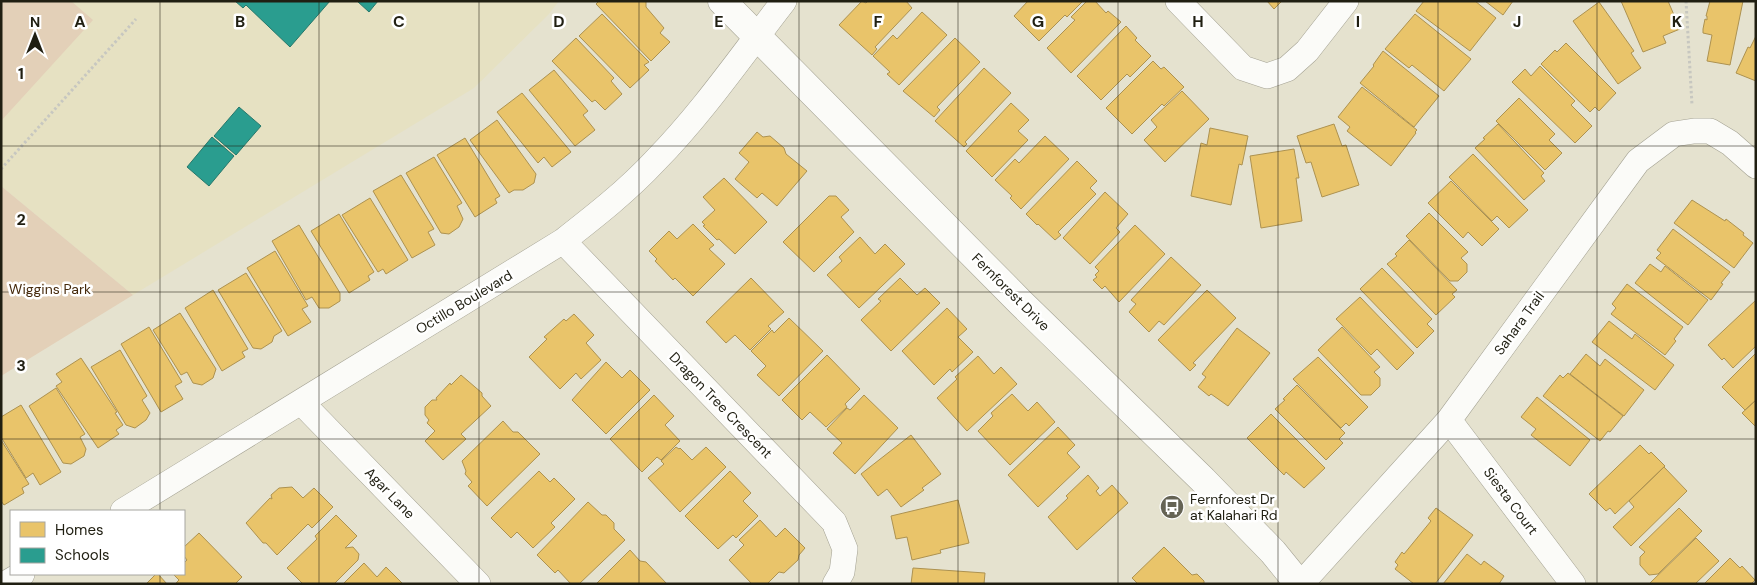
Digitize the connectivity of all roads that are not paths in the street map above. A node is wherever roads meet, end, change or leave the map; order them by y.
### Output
1 (722, 1) edge
2 (784, 1) edge
3 (1178, 1) edge
4 (1346, 1) edge
5 (757, 36) junction
6 (1756, 166) edge
7 (563, 241) junction
8 (302, 402) junction
9 (1448, 420) junction
10 (125, 510) edge
11 (478, 584) edge
12 (835, 584) edge
13 (1300, 584) edge
14 (1573, 584) edge

1 - 5 street, Fernforest Drive
2 - 5 street, Octillo Boulevard
3 - 4 street
5 - 7 street, Octillo Boulevard
5 - 13 street, Fernforest Drive
6 - 9 street, Sahara Trail
7 - 8 street, Octillo Boulevard
7 - 12 street, Dragon Tree Crescent
8 - 10 street, Octillo Boulevard
8 - 11 street, Agar Lane
9 - 13 street, Sahara Trail
9 - 14 street, Siesta Court

